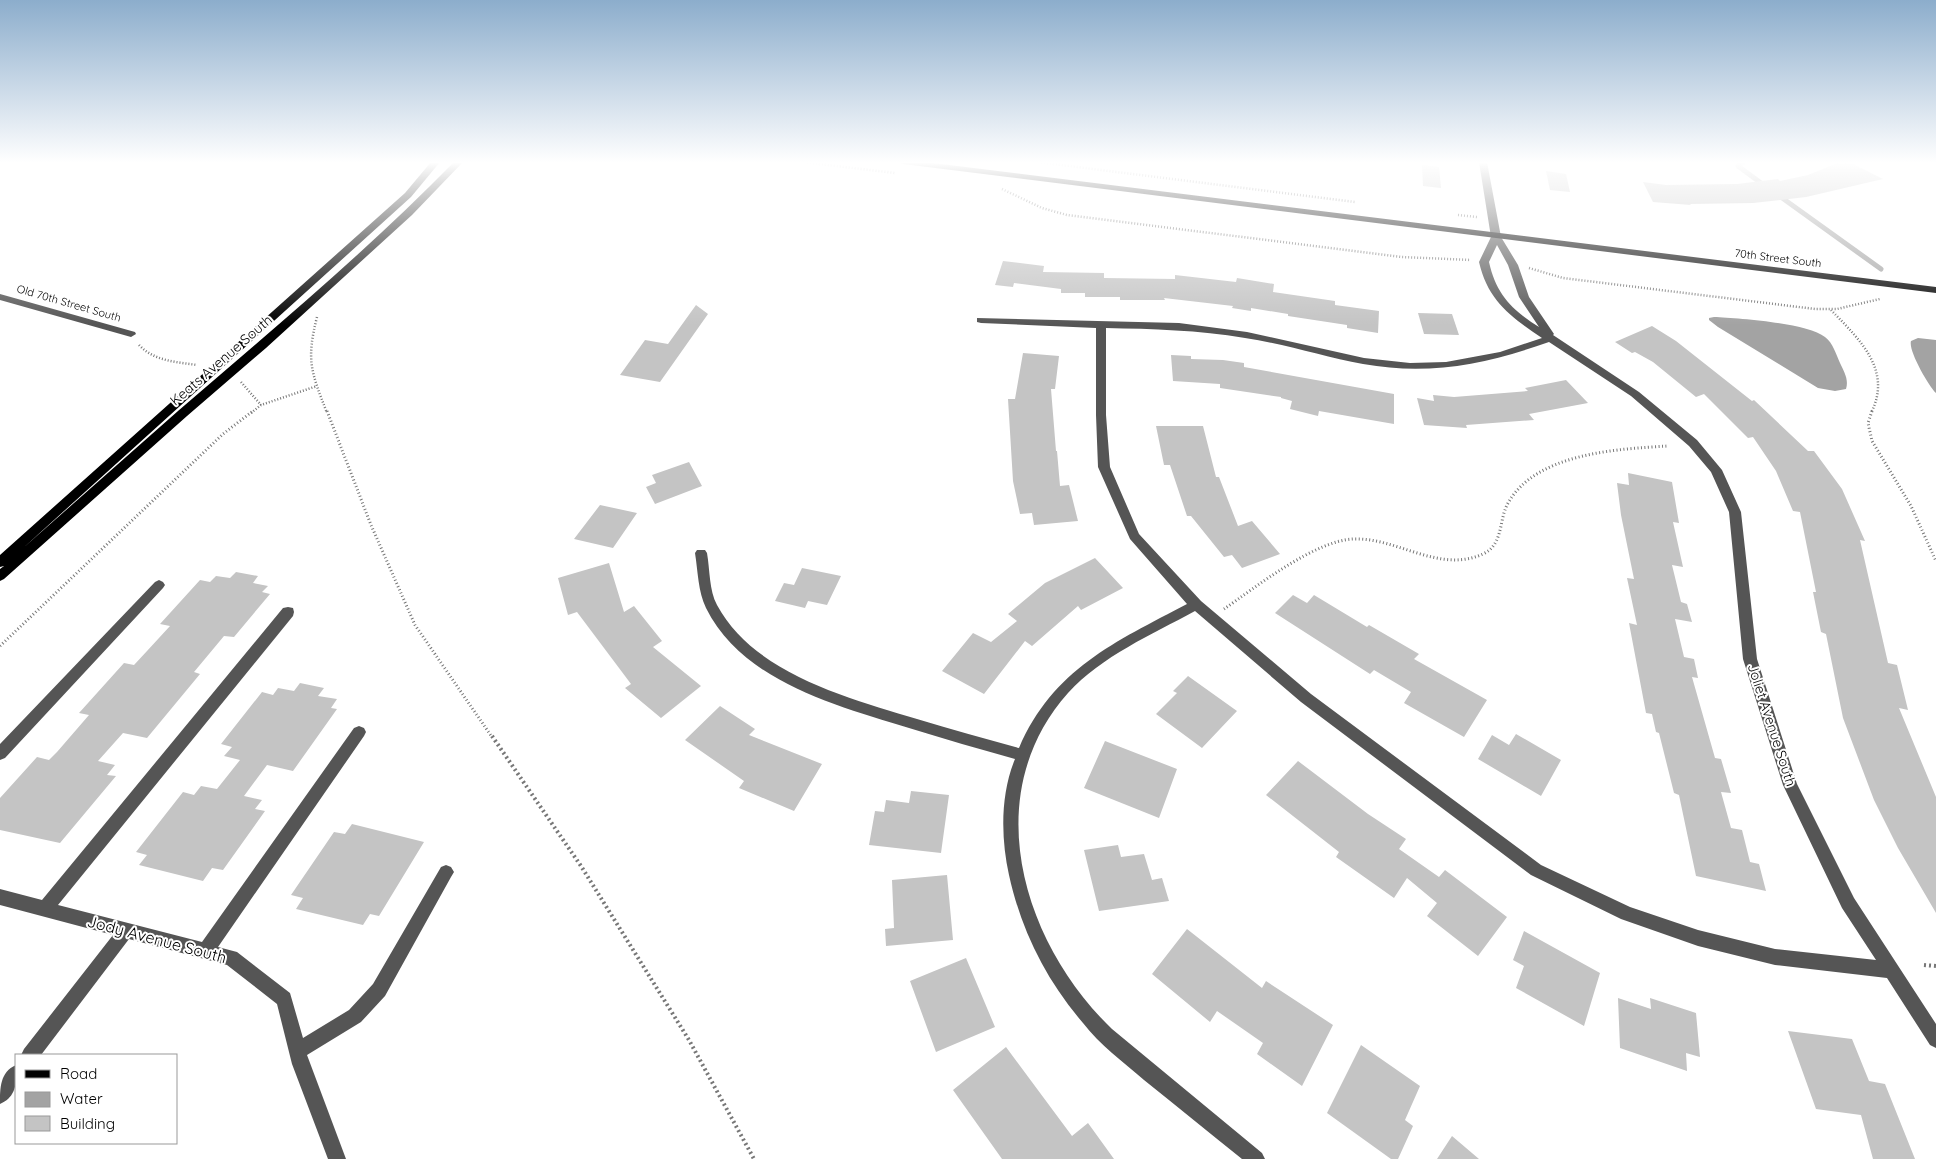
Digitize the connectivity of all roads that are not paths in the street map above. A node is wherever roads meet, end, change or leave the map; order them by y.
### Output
1 (384, 216) edge
2 (406, 216) edge
3 (1331, 216) edge
4 (1492, 216) edge
5 (1496, 237) junction
6 (1936, 290) edge
7 (0, 297) edge
8 (981, 320) dead end
9 (1101, 325) junction
10 (131, 334) road end
11 (1551, 338) junction
12 (701, 553) dead end
13 (0, 562) edge
14 (0, 576) edge
15 (159, 585) dead end
16 (1196, 605) junction
17 (288, 612) dead end
18 (359, 732) dead end
19 (0, 754) edge
20 (1021, 755) junction
21 (446, 872) dead end
22 (0, 897) edge
23 (45, 909) junction
24 (126, 930) junction
25 (205, 952) junction
26 (1891, 970) junction
27 (1936, 1039) edge
28 (298, 1051) junction
29 (31, 1054) edge
30 (15, 1075) edge
31 (0, 1095) edge
32 (337, 1159) edge
33 (1256, 1159) edge

1 - 13 main road, Keats Avenue South
2 - 14 main road, Keats Avenue South
3 - 5 main road, 70th Street South
4 - 5 street, Joliet Avenue South
5 - 6 main road, 70th Street South
5 - 11 street, Joliet Avenue South
5 - 11 street, Joliet Avenue South
7 - 10 street, Old 70th Street South
8 - 9 street
9 - 11 street
9 - 16 street
11 - 26 street, Joliet Avenue South
12 - 20 street
15 - 19 street
16 - 20 street
16 - 26 street
17 - 23 street
18 - 25 street
20 - 33 street
21 - 28 street
22 - 23 street, Jody Avenue South
23 - 24 street, Jody Avenue South
24 - 25 street, Jody Avenue South
24 - 29 street
25 - 28 street, Jody Avenue South
26 - 27 street, Joliet Avenue South
28 - 32 street, Jody Avenue South
30 - 31 street

